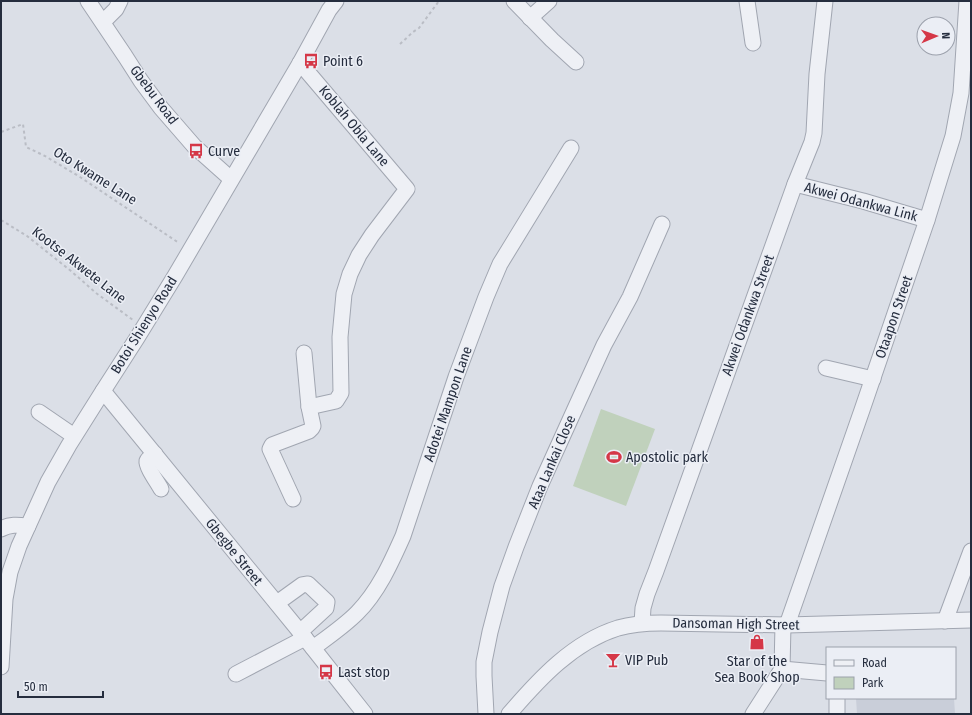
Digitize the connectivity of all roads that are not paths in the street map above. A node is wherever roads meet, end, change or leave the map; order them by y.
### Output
1 (88, 1) edge
2 (120, 1) edge
3 (535, 1) edge
4 (548, 1) edge
5 (747, 1) edge
6 (825, 1) edge
7 (967, 1) edge
8 (330, 4) edge
9 (522, 10) edge
10 (103, 22) junction
11 (754, 43) dead end
12 (576, 62) dead end
13 (300, 63) junction
14 (572, 148) dead end
15 (231, 179) junction
16 (795, 184) junction
17 (927, 220) junction
18 (662, 224) dead end
19 (304, 353) dead end
20 (826, 368) dead end
21 (873, 379) junction
22 (102, 391) junction
23 (309, 407) junction
24 (39, 412) dead end
25 (74, 436) junction
26 (154, 454) junction
27 (161, 489) dead end
28 (292, 499) dead end
29 (28, 526) junction
30 (1, 528) edge
31 (971, 551) edge
32 (276, 603) junction
33 (971, 620) edge
34 (945, 621) junction
35 (642, 623) junction
36 (785, 625) junction
37 (306, 640) junction
38 (1, 667) edge
39 (782, 670) junction
40 (826, 673) edge
41 (236, 674) dead end
42 (837, 699) edge
43 (365, 714) edge
44 (486, 714) edge
45 (509, 714) edge
46 (753, 714) edge
47 (837, 714) edge

1 - 10 street, Gbebu Road
2 - 10 street
3 - 9 street
4 - 9 street
5 - 11 street
6 - 16 street, Akwei Odankwa Street
7 - 17 street, Otaapon Street
8 - 13 street, Botoi Shienyo Road
9 - 12 street
10 - 15 street, Gbebu Road
13 - 15 street, Botoi Shienyo Road
13 - 23 street, Koblah Obla Lane
14 - 37 street, Adotei Mampon Lane
15 - 22 street, Botoi Shienyo Road
16 - 17 street, Akwei Odankwa Link
16 - 35 street, Akwei Odankwa Street
17 - 21 street, Otaapon Street
18 - 44 street, Ataa Lankai Close
19 - 23 street
20 - 21 street
21 - 36 street, Otaapon Street
22 - 25 street, Botoi Shienyo Road
22 - 26 street, Gbegbe Street
23 - 28 street
24 - 25 street
25 - 29 street, Botoi Shienyo Road
26 - 27 street
26 - 32 street, Gbegbe Street
29 - 30 street
29 - 38 street, Botoi Shienyo Road
31 - 34 street
32 - 37 street, Gbegbe Street
32 - 37 street
33 - 34 street, Dansoman High Street
34 - 36 street, Dansoman High Street
35 - 36 street, Dansoman High Street
35 - 45 street, Dansoman High Street
36 - 39 street, Otaapon Street
37 - 41 street
37 - 43 street, Gbegbe Street
39 - 40 street
39 - 46 street
42 - 47 street

